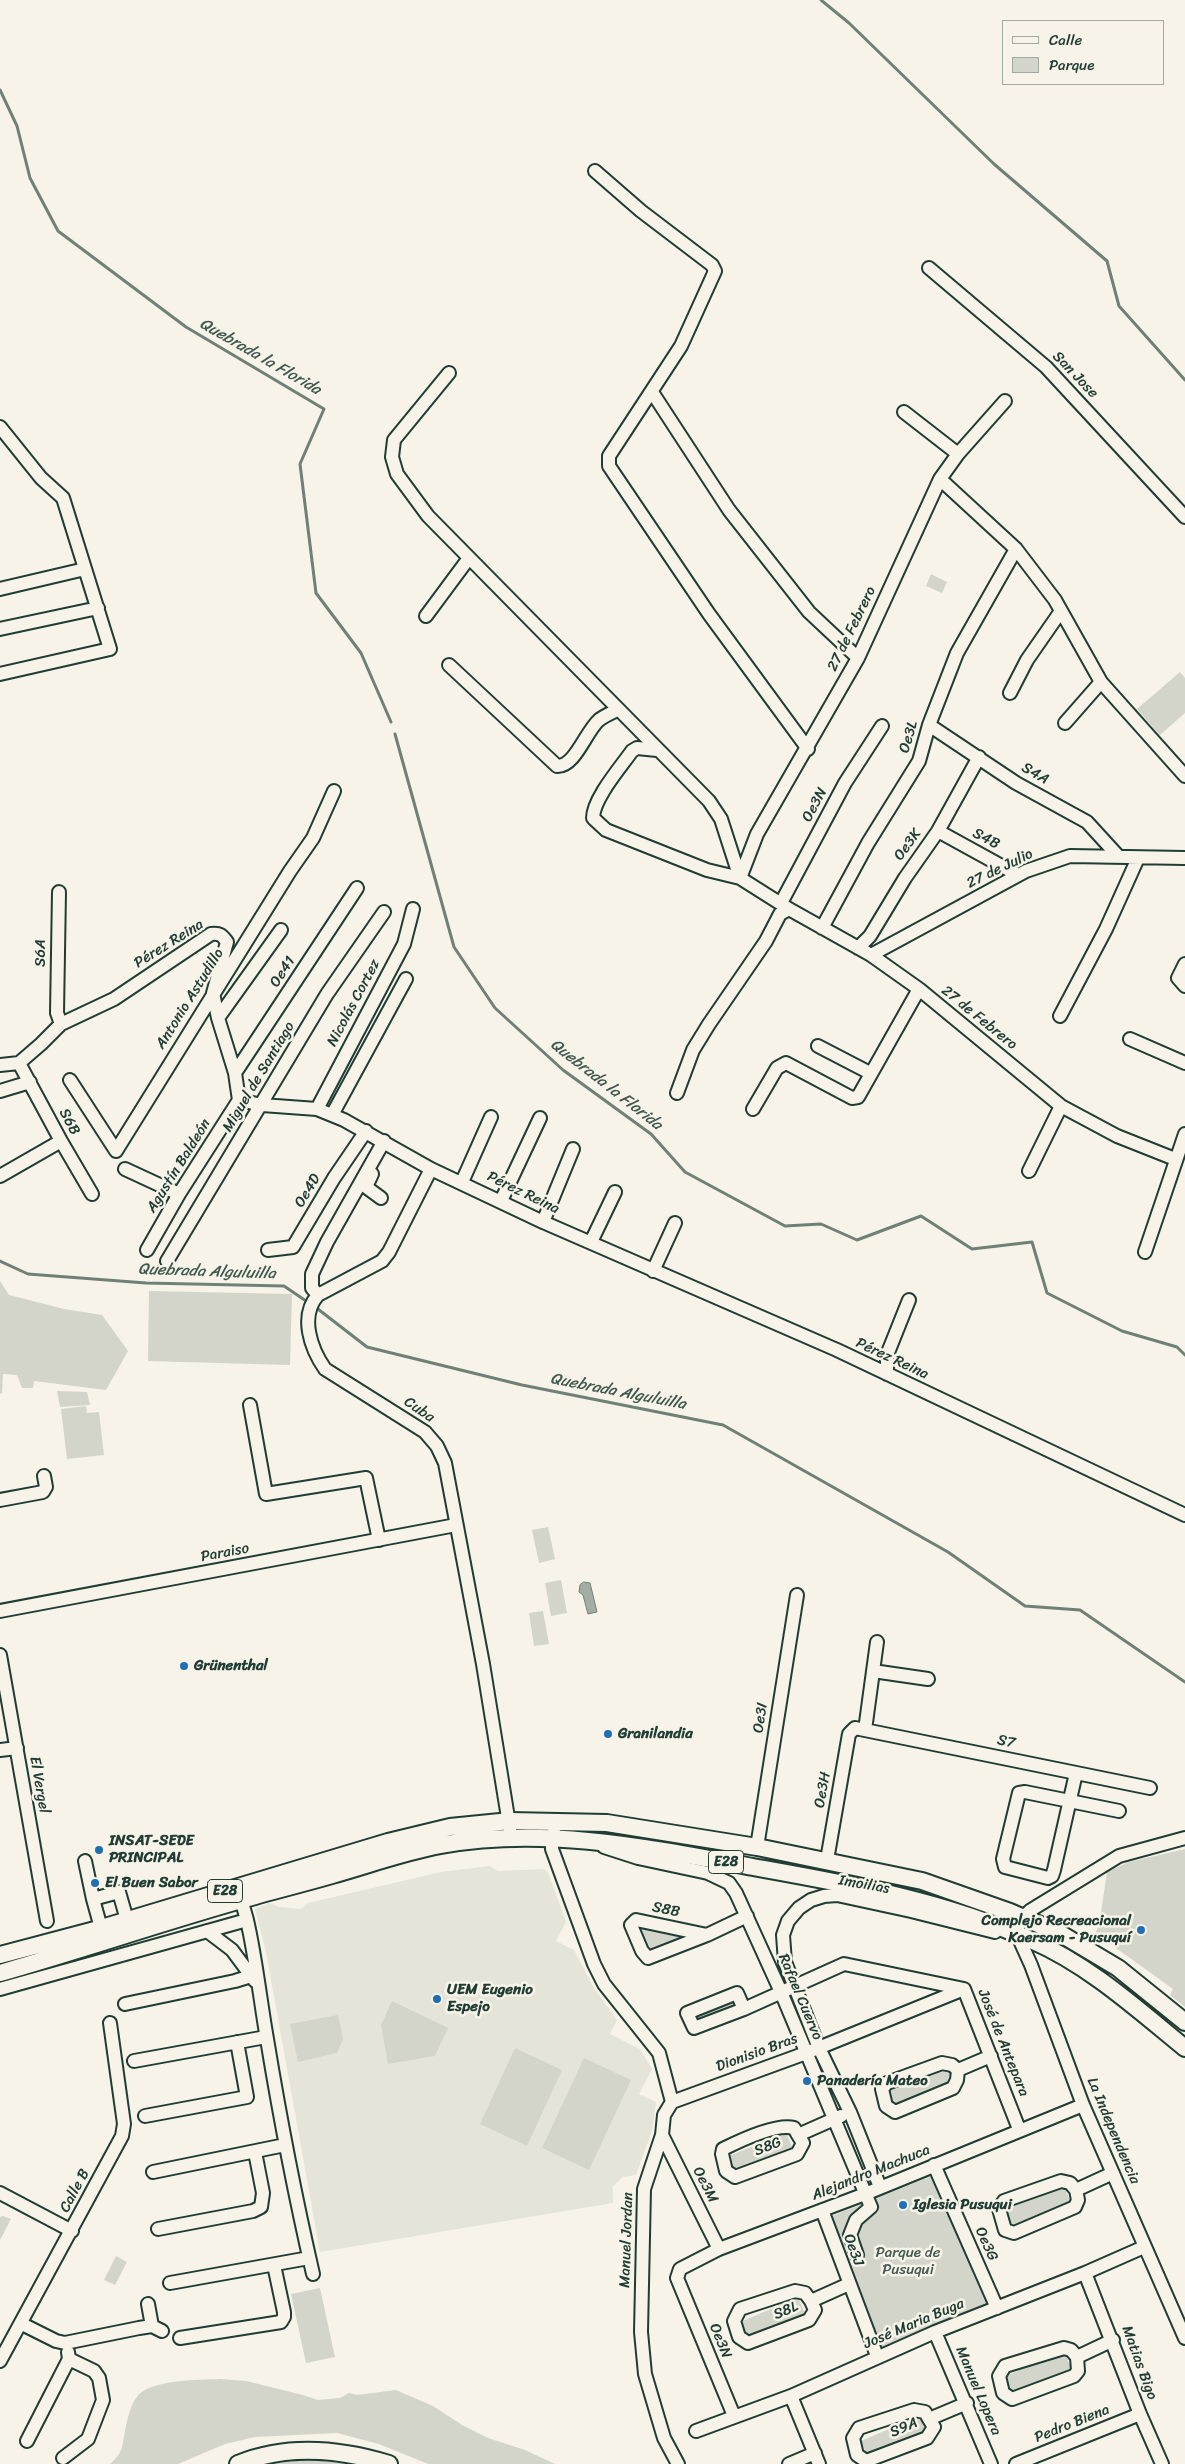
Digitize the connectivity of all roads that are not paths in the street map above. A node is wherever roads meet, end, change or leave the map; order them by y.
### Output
1 (595, 171) dead end
2 (929, 268) dead end
3 (449, 373) dead end
4 (652, 392) junction
5 (1005, 401) dead end
6 (904, 412) dead end
7 (0, 427) edge
8 (958, 454) junction
9 (940, 480) junction
10 (1185, 517) edge
11 (1016, 549) junction
12 (469, 558) junction
13 (85, 569) junction
14 (0, 589) edge
15 (98, 608) junction
16 (1062, 611) junction
17 (426, 616) dead end
18 (0, 629) edge
19 (858, 658) junction
20 (449, 665) dead end
21 (0, 674) edge
22 (1101, 682) junction
23 (1010, 693) dead end
24 (617, 710) junction
25 (1065, 722) dead end
26 (929, 725) junction
27 (882, 726) dead end
28 (808, 749) junction
29 (657, 750) junction
30 (979, 757) junction
31 (1185, 776) edge
32 (334, 791) dead end
33 (938, 831) junction
34 (1119, 857) junction
35 (1138, 858) junction
36 (1185, 858) edge
37 (1018, 875) junction
38 (740, 878) junction
39 (357, 888) dead end
40 (59, 892) dead end
41 (785, 906) junction
42 (414, 909) dead end
43 (384, 912) dead end
44 (822, 928) junction
45 (281, 930) dead end
46 (858, 948) junction
47 (871, 955) junction
48 (1185, 964) edge
49 (406, 979) dead end
50 (1185, 986) edge
51 (918, 989) junction
52 (213, 993) junction
53 (1060, 1016) dead end
54 (59, 1018) junction
55 (218, 1018) junction
56 (1130, 1039) dead end
57 (818, 1046) dead end
58 (19, 1063) junction
59 (1185, 1063) edge
60 (0, 1065) edge
61 (235, 1073) junction
62 (870, 1073) junction
63 (70, 1080) dead end
64 (30, 1082) junction
65 (0, 1091) edge
66 (677, 1093) dead end
67 (239, 1100) junction
68 (262, 1105) junction
69 (1061, 1106) junction
70 (318, 1109) junction
71 (753, 1109) dead end
72 (332, 1115) junction
73 (491, 1117) dead end
74 (540, 1118) dead end
75 (366, 1131) junction
76 (1185, 1134) edge
77 (60, 1141) junction
78 (386, 1142) junction
79 (573, 1149) dead end
80 (1179, 1154) edge
81 (125, 1169) dead end
82 (431, 1169) junction
83 (1029, 1171) dead end
84 (0, 1176) edge
85 (462, 1182) junction
86 (615, 1192) dead end
87 (92, 1194) dead end
88 (179, 1194) junction
89 (381, 1198) dead end
90 (501, 1201) junction
91 (543, 1222) junction
92 (675, 1223) dead end
93 (591, 1242) junction
94 (147, 1250) dead end
95 (268, 1250) dead end
96 (1145, 1252) dead end
97 (167, 1261) dead end
98 (653, 1271) junction
99 (318, 1295) junction
100 (909, 1300) dead end
101 (887, 1374) junction
102 (250, 1405) dead end
103 (44, 1476) dead end
104 (0, 1500) edge
105 (1185, 1515) edge
106 (456, 1525) junction
107 (379, 1540) junction
108 (797, 1595) dead end
109 (0, 1611) edge
110 (878, 1642) dead end
111 (0, 1655) edge
112 (873, 1671) junction
113 (928, 1679) dead end
114 (860, 1729) junction
115 (16, 1748) junction
116 (0, 1750) edge
117 (1076, 1773) junction
118 (1150, 1788) dead end
119 (1071, 1801) junction
120 (1118, 1811) dead end
121 (560, 1822) junction
122 (510, 1830) junction
123 (552, 1837) junction
124 (1185, 1838) edge
125 (590, 1842) junction
126 (757, 1847) junction
127 (826, 1860) junction
128 (85, 1861) dead end
129 (93, 1899) junction
130 (241, 1899) junction
131 (747, 1916) junction
132 (1022, 1916) junction
133 (127, 1920) junction
134 (247, 1920) junction
135 (47, 1921) dead end
136 (101, 1928) junction
137 (207, 1932) junction
138 (1017, 1934) junction
139 (707, 1935) junction
140 (120, 1936) junction
141 (127, 1952) junction
142 (0, 1955) edge
143 (58, 1964) junction
144 (0, 1973) edge
145 (251, 1976) junction
146 (795, 1986) junction
147 (259, 1987) junction
148 (0, 1989) edge
149 (964, 1989) junction
150 (781, 1992) junction
151 (125, 2004) dead end
152 (744, 2009) dead end
153 (1185, 2022) edge
154 (110, 2023) dead end
155 (266, 2037) junction
156 (237, 2042) junction
157 (819, 2048) junction
158 (1185, 2048) edge
159 (806, 2053) junction
160 (991, 2056) junction
161 (134, 2061) dead end
162 (958, 2070) junction
163 (672, 2102) junction
164 (1083, 2105) junction
165 (850, 2112) junction
166 (145, 2116) dead end
167 (835, 2119) junction
168 (1019, 2129) junction
169 (662, 2135) junction
170 (798, 2135) junction
171 (285, 2145) junction
172 (255, 2152) junction
173 (934, 2165) junction
174 (152, 2172) dead end
175 (1113, 2173) junction
176 (880, 2188) junction
177 (1076, 2190) junction
178 (0, 2193) edge
179 (864, 2194) junction
180 (822, 2210) junction
181 (158, 2229) dead end
182 (72, 2231) junction
183 (1144, 2247) junction
184 (719, 2249) junction
185 (857, 2255) dead end
186 (309, 2258) junction
187 (274, 2265) junction
188 (1085, 2273) junction
189 (313, 2274) dead end
190 (677, 2278) joint
191 (170, 2283) dead end
192 (849, 2284) junction
193 (811, 2301) junction
194 (148, 2304) dead end
195 (997, 2308) junction
196 (22, 2324) junction
197 (935, 2332) junction
198 (180, 2338) dead end
199 (1185, 2338) edge
200 (1113, 2340) junction
201 (65, 2343) junction
202 (4, 2347) edge
203 (877, 2356) junction
204 (1076, 2357) junction
205 (70, 2359) junction
206 (0, 2361) edge
207 (791, 2396) junction
208 (967, 2403) junction
209 (1140, 2414) junction
210 (734, 2416) junction
211 (929, 2419) junction
212 (696, 2431) dead end
213 (27, 2441) dead end
214 (63, 2458) dead end
215 (817, 2459) edge
216 (238, 2464) edge
217 (389, 2464) edge
218 (678, 2464) edge
219 (789, 2464) edge
220 (991, 2464) edge
221 (1016, 2464) edge
222 (1162, 2464) edge

1 - 4 street
2 - 10 street, San Jose
3 - 12 street
4 - 19 street
4 - 28 street
5 - 8 street, 27 de Febrero
6 - 8 street
7 - 13 street
8 - 9 street, 27 de Febrero
9 - 11 street
9 - 19 street, 27 de Febrero
11 - 16 street
11 - 26 street, Oe3L
12 - 17 street
12 - 24 street
13 - 14 street
13 - 15 street
15 - 18 street
15 - 21 street
16 - 22 street
16 - 23 street
19 - 28 street, 27 de Febrero
20 - 24 street
22 - 25 street
22 - 31 street
24 - 29 street
26 - 30 street, S4A
26 - 44 street, Oe3L
27 - 41 street, Oe3N
28 - 38 street, 27 de Febrero
29 - 38 street
29 - 38 street
30 - 33 street, Oe3K
30 - 34 street, S4A
32 - 52 street, Antonio Astudillo
33 - 37 street, S4B
33 - 46 street, Oe3K
34 - 35 street, 27 de Julio
34 - 37 street, 27 de Julio
35 - 36 street, 27 de Julio
35 - 53 street
37 - 47 street, 27 de Julio
38 - 41 street, 27 de Febrero
39 - 61 street, Oe41
40 - 54 street, S6A
41 - 44 street, 27 de Febrero
41 - 66 street, Oe3N
42 - 70 street, Nicolás Cortez
43 - 68 street, Miguel de Santiago
44 - 46 street, 27 de Febrero
45 - 55 street
46 - 47 street, 27 de Febrero
47 - 51 street, 27 de Febrero
48 - 50 street
49 - 72 street
51 - 62 street
51 - 69 street, 27 de Febrero
52 - 54 street, Pérez Reina
52 - 55 street, Pérez Reina
52 - 63 street, Antonio Astudillo
54 - 58 street, Pérez Reina
55 - 61 street, Pérez Reina
56 - 59 street
57 - 62 street
58 - 60 street
58 - 64 street, S6B
61 - 67 street, Pérez Reina
62 - 71 street
64 - 65 street
64 - 77 street, S6B
67 - 68 street, Pérez Reina
67 - 88 street, Agustín Baldeón
68 - 70 street, Pérez Reina
68 - 97 street, Miguel de Santiago
69 - 80 street, 27 de Febrero
69 - 83 street
70 - 72 street, Pérez Reina
72 - 75 street, Pérez Reina
73 - 85 street
74 - 90 street
75 - 78 street, Pérez Reina
75 - 95 street, Oe4D
76 - 80 street
77 - 84 street
77 - 87 street, S6B
78 - 82 street, Pérez Reina
78 - 89 street
78 - 99 street
79 - 91 street
80 - 96 street
81 - 88 street
82 - 85 street, Pérez Reina
82 - 99 street
85 - 90 street, Pérez Reina
86 - 93 street
88 - 94 street, Agustín Baldeón
90 - 91 street, Pérez Reina
91 - 93 street, Pérez Reina
92 - 98 street
93 - 98 street, Pérez Reina
98 - 101 street, Pérez Reina
99 - 106 street, Cuba
100 - 101 street
101 - 105 street, Pérez Reina
102 - 107 street
103 - 104 street
106 - 107 street, Paraiso
106 - 122 street, Cuba
107 - 109 street, Paraiso
108 - 126 street, Oe3I
110 - 112 street, Oe3H
111 - 115 street, El Vergel
112 - 113 street
112 - 114 street, Oe3H
114 - 117 street, S7
114 - 127 street, Oe3H
115 - 116 street
115 - 135 street, El Vergel
117 - 118 street, S7
117 - 119 street
119 - 119 street
119 - 120 street
121 - 122 main road, E28
121 - 123 street
121 - 126 main road, E28
122 - 123 main road, E28
122 - 130 main road, E28
122 - 133 main road, E28
123 - 125 main road, E28
123 - 163 street
124 - 132 street
125 - 131 street, Rafael Cuervo
125 - 138 main road, E28
126 - 127 main road, E28
127 - 132 main road, E28
128 - 129 street
129 - 133 street
129 - 136 street
130 - 134 street
130 - 140 main road, E28
131 - 139 street, S8B
131 - 150 street, Rafael Cuervo
132 - 138 street
132 - 153 main road, E28
133 - 136 main road, E28
134 - 137 street
134 - 147 street
136 - 142 main road, E28
137 - 141 street
137 - 145 street
138 - 146 street, Imoilias
138 - 158 main road, E28
138 - 164 street, La Independencia
139 - 139 street, S8B
140 - 141 street
140 - 143 main road, E28
141 - 143 street
143 - 144 main road, E28
143 - 148 street
145 - 147 street
145 - 151 street
146 - 149 street, José de Antepara
146 - 150 street, José de Antepara
146 - 157 street, Imoilias
147 - 155 street
149 - 157 street, Dionisio Bras
149 - 160 street, José de Antepara
150 - 152 street, José de Antepara
150 - 159 street, Rafael Cuervo
154 - 182 street, Calle B
155 - 156 street
155 - 171 street
156 - 161 street
156 - 166 street
157 - 159 street, Dionisio Bras
157 - 165 street, Imoilias
159 - 163 street, Dionisio Bras
159 - 167 street, Rafael Cuervo
160 - 162 street
160 - 168 street, José de Antepara
162 - 162 street
163 - 169 street, Manuel Jordan
164 - 168 street, Alejandro Machuca
164 - 175 street, La Independencia
165 - 167 street, S8G
165 - 176 street, Imoilias
167 - 170 street, S8G
167 - 179 street, Rafael Cuervo
168 - 173 street, Alejandro Machuca
169 - 184 street, Oe3M
169 - 218 street, Manuel Jordan
170 - 170 street, S8G
171 - 172 street
171 - 186 street
172 - 174 street
172 - 181 street
173 - 176 street, Alejandro Machuca
173 - 195 street, Oe3G
175 - 177 street
175 - 183 street, La Independencia
176 - 179 street, Alejandro Machuca
177 - 177 street
178 - 182 street
179 - 180 street, Alejandro Machuca
179 - 185 street, Rafael Cuervo
180 - 184 street, Alejandro Machuca
180 - 192 street, Oe3J
182 - 196 street, Calle B
183 - 188 street, José Maria Buga
183 - 199 street, La Independencia
184 - 190 street, Alejandro Machuca
186 - 187 street
186 - 189 street
187 - 191 street
187 - 198 street
188 - 195 street, José Maria Buga
188 - 200 street, Matias Bigo
190 - 210 street, Oe3N
192 - 193 street, S8L
192 - 203 street, Oe3J
193 - 193 street, S8L
194 - 201 street
195 - 197 street, José Maria Buga
196 - 201 street
196 - 202 street, Calle B
197 - 203 street, José Maria Buga
197 - 208 street, Manuel Lopera
200 - 204 street
200 - 209 street, Matias Bigo
201 - 205 street
202 - 206 street, Calle B
203 - 207 street, José Maria Buga
204 - 204 street
205 - 213 street
205 - 214 street
207 - 210 street, José Maria Buga
207 - 215 street
208 - 211 street, S9A
208 - 220 street, Manuel Lopera
209 - 221 street, Pedro Biena
209 - 222 street, Matias Bigo
210 - 212 street, José Maria Buga
211 - 211 street, S9A
215 - 219 street
216 - 217 main road

